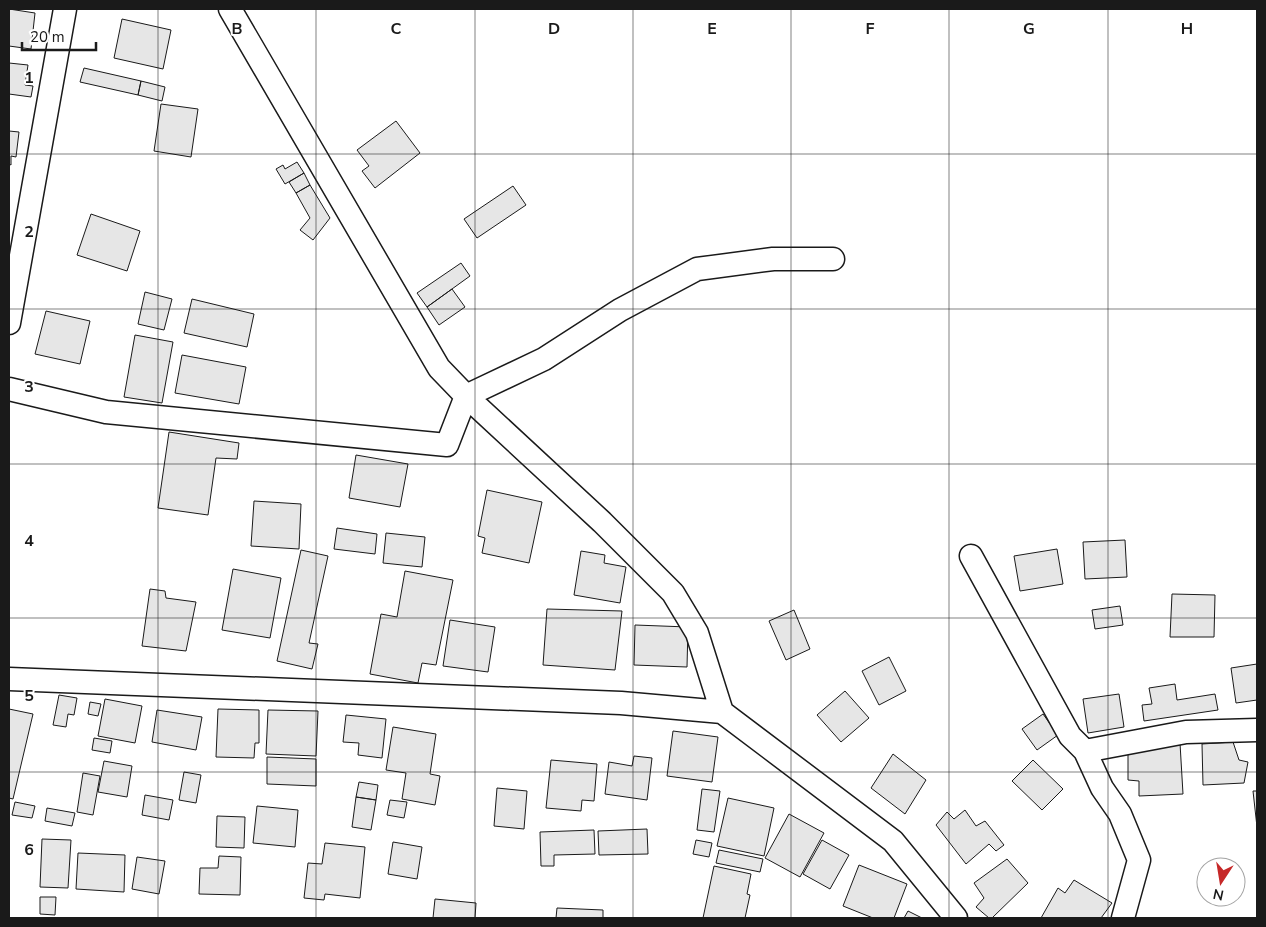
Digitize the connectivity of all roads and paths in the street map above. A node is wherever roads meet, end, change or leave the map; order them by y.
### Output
1 (65, 9) edge
2 (230, 9) edge
3 (833, 259) dead end
4 (9, 320) edge
5 (9, 389) edge
6 (466, 396) junction
7 (971, 556) dead end
8 (9, 679) edge
9 (722, 712) junction
10 (1257, 730) edge
11 (1085, 752) junction
12 (956, 918) edge
13 (1123, 918) edge

1 - 4 street
2 - 6 street
3 - 6 street
5 - 6 street
6 - 9 street
7 - 11 street
8 - 9 street
9 - 12 street
10 - 11 street
11 - 13 street

